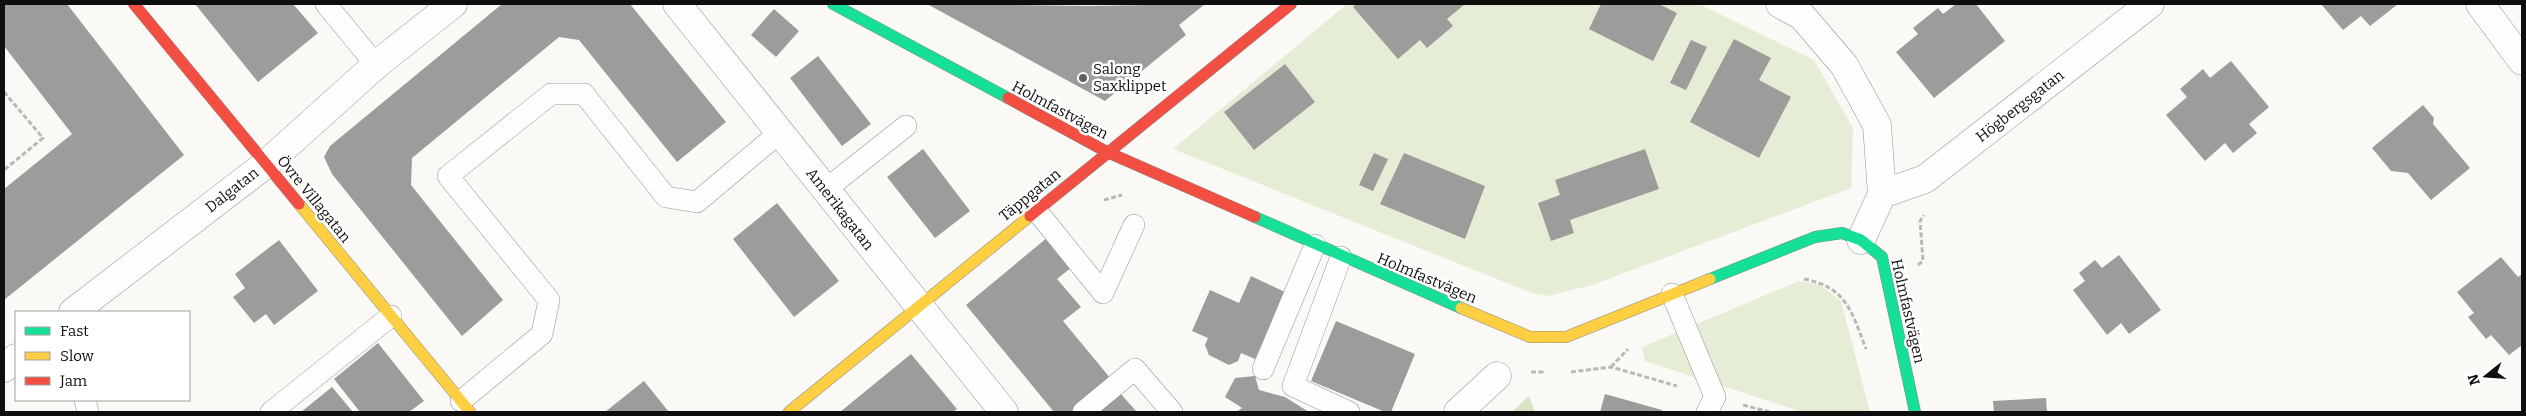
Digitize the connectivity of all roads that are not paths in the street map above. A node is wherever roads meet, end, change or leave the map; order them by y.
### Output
1 (134, 4) edge
2 (326, 4) edge
3 (453, 4) edge
4 (677, 4) edge
5 (833, 4) edge
6 (1291, 4) edge
7 (1780, 4) edge
8 (2150, 4) edge
9 (2480, 4) edge
10 (2522, 61) edge
11 (376, 65) junction
12 (906, 126) dead end
13 (779, 133) junction
14 (1107, 152) junction
15 (266, 164) junction
16 (825, 190) junction
17 (1882, 194) junction
18 (1036, 210) junction
19 (1134, 225) dead end
20 (1861, 240) junction
21 (1315, 246) junction
22 (1341, 258) junction
23 (1672, 294) junction
24 (917, 306) junction
25 (74, 311) edge
26 (391, 316) junction
27 (15, 359) edge
28 (4, 368) edge
29 (1263, 369) dead end
30 (1497, 376) dead end
31 (466, 407) edge
32 (271, 412) edge
33 (789, 412) edge
34 (1004, 412) edge
35 (1084, 412) edge
36 (1172, 412) edge
37 (1349, 412) edge
38 (1458, 412) edge
39 (1707, 412) edge
40 (1915, 412) edge

1 - 15 street, Övre Villagatan
2 - 11 lane
3 - 11 street, Dalgatan
4 - 13 street, Amerikagatan
5 - 14 street, Holmfastvägen
6 - 14 street, Täppgatan
7 - 17 street
8 - 17 street, Högbergsgatan
9 - 10 street
11 - 15 street, Dalgatan
12 - 16 lane
13 - 16 street, Amerikagatan
13 - 31 lane
14 - 18 street, Täppgatan
14 - 21 street, Holmfastvägen
15 - 25 street, Dalgatan
15 - 26 street, Övre Villagatan
16 - 24 street, Amerikagatan
17 - 20 street
18 - 19 lane
18 - 24 street, Täppgatan
20 - 23 street, Holmfastvägen
20 - 40 street, Holmfastvägen
21 - 22 street, Holmfastvägen
21 - 29 lane
22 - 23 street, Holmfastvägen
22 - 37 lane
23 - 39 lane
24 - 33 street, Täppgatan
24 - 34 street, Amerikagatan
26 - 31 street, Övre Villagatan
26 - 32 lane
27 - 28 street
30 - 38 street
35 - 36 lane

